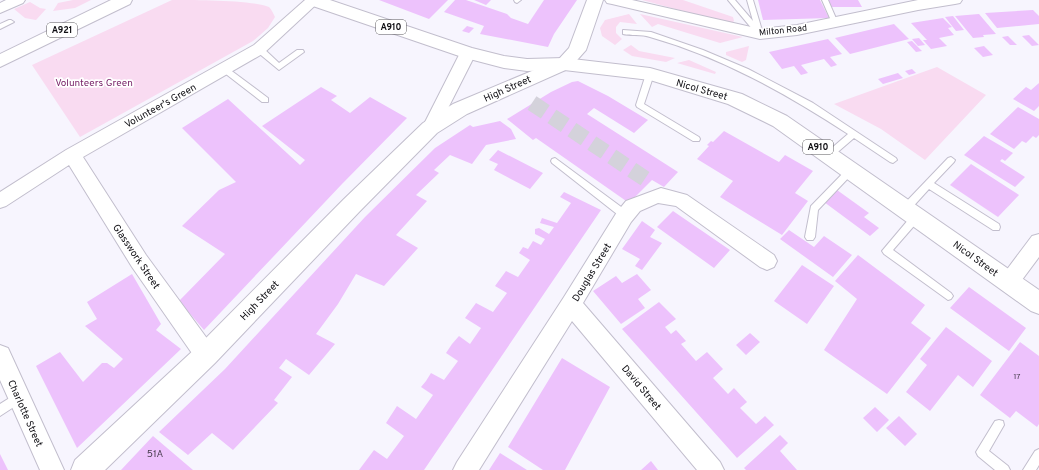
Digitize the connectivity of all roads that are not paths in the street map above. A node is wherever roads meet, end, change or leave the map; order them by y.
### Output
1 (18, 0) edge
2 (124, 0) edge
3 (313, 0) edge
4 (595, 0) edge
5 (612, 0) edge
6 (731, 0) edge
7 (750, 0) edge
8 (825, 0) edge
9 (955, 0) edge
10 (916, 2) edge
11 (0, 8) edge
12 (11, 22) dead end
13 (835, 22) junction
14 (0, 27) edge
15 (625, 32) dead end
16 (760, 34) junction
17 (259, 48) junction
18 (300, 52) dead end
19 (468, 53) junction
20 (0, 61) edge
21 (564, 64) junction
22 (225, 69) junction
23 (650, 74) junction
24 (265, 100) dead end
25 (430, 128) junction
26 (854, 134) junction
27 (696, 139) dead end
28 (72, 155) junction
29 (829, 155) junction
30 (893, 160) dead end
31 (951, 160) dead end
32 (555, 161) dead end
33 (851, 170) junction
34 (928, 184) junction
35 (0, 201) edge
36 (911, 212) junction
37 (625, 215) junction
38 (996, 227) dead end
39 (810, 237) dead end
40 (1039, 242) edge
41 (767, 261) dead end
42 (1009, 282) junction
43 (948, 296) dead end
44 (1039, 303) edge
45 (571, 304) junction
46 (0, 355) edge
47 (206, 355) junction
48 (19, 397) junction
49 (0, 411) edge
50 (999, 425) dead end
51 (1039, 455) edge
52 (52, 470) edge
53 (85, 470) edge
54 (465, 470) edge
55 (712, 470) edge
56 (1004, 470) edge
57 (1029, 470) edge

1 - 11 street
2 - 20 main road, A921
3 - 17 street, Volunteer's Green
3 - 19 main road, Nicol Street / A910
4 - 21 main road
5 - 16 street, Milton Road
6 - 16 lane
7 - 16 lane
8 - 13 lane
9 - 10 street, Milton Road
10 - 13 street, Milton Road
12 - 14 lane
13 - 16 street, Milton Road
15 - 26 lane
17 - 18 lane
17 - 22 street, Volunteer's Green
19 - 21 main road, Nicol Street / A910
19 - 25 street, High Street
21 - 23 main road, Nicol Street / A910
21 - 25 main road, High Street
22 - 24 lane
22 - 28 street, Volunteer's Green
23 - 27 lane
23 - 29 main road, Nicol Street / A910
25 - 47 main road, High Street
26 - 29 lane
26 - 30 lane
28 - 35 street, Volunteer's Green
28 - 47 street, Glasswork Street
29 - 33 main road, Nicol Street / A910
31 - 34 lane
32 - 37 lane
33 - 36 main road, Nicol Street / A910
33 - 39 lane
34 - 36 lane
34 - 38 lane
36 - 42 main road, Nicol Street / A910
36 - 43 lane
37 - 41 street, Douglas Street
37 - 45 street, Douglas Street
40 - 42 street
42 - 44 main road, Nicol Street / A910
45 - 54 street, Douglas Street
45 - 55 street, David Street
46 - 48 street, Charlotte Street
47 - 53 main road, High Street
48 - 49 lane
48 - 52 street, Charlotte Street
50 - 56 lane
51 - 57 lane

